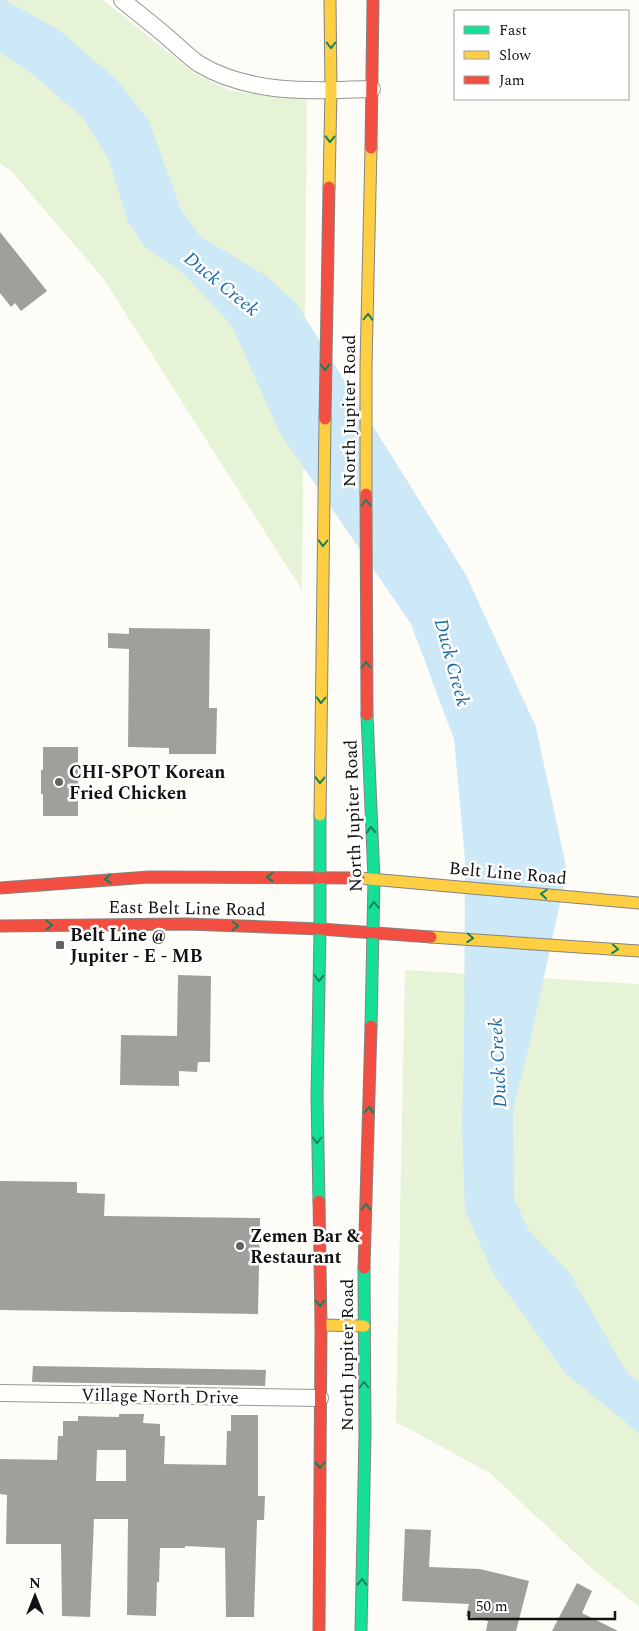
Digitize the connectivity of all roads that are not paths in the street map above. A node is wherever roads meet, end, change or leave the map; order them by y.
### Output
1 (122, 0) edge
2 (330, 0) edge
3 (372, 0) edge
4 (372, 89) junction
5 (331, 90) junction
6 (319, 877) junction
7 (374, 879) junction
8 (0, 888) edge
9 (639, 903) edge
10 (0, 926) edge
11 (320, 929) junction
12 (374, 932) junction
13 (639, 951) edge
14 (320, 1325) junction
15 (364, 1326) junction
16 (0, 1393) edge
17 (320, 1398) junction
18 (319, 1631) edge
19 (362, 1631) edge

1 - 5 street
2 -> 5 main road, North Jupiter Road
3 - 4 main road, North Jupiter Road
4 - 5 street
7 -> 4 main road, North Jupiter Road
5 -> 6 main road, North Jupiter Road
6 - 7 main road, East Belt Line Road
6 -> 8 main road, East Belt Line Road
6 - 11 main road, North Jupiter Road
9 -> 7 main road, Belt Line Road
12 -> 7 main road, North Jupiter Road
10 -> 11 main road, East Belt Line Road
11 - 12 main road, East Belt Line Road
11 -> 14 main road, North Jupiter Road
12 -> 13 main road
15 -> 12 main road, North Jupiter Road
14 - 15 main road
14 - 17 main road, North Jupiter Road
19 -> 15 main road, North Jupiter Road
16 - 17 street, Village North Drive
17 -> 18 main road, North Jupiter Road

